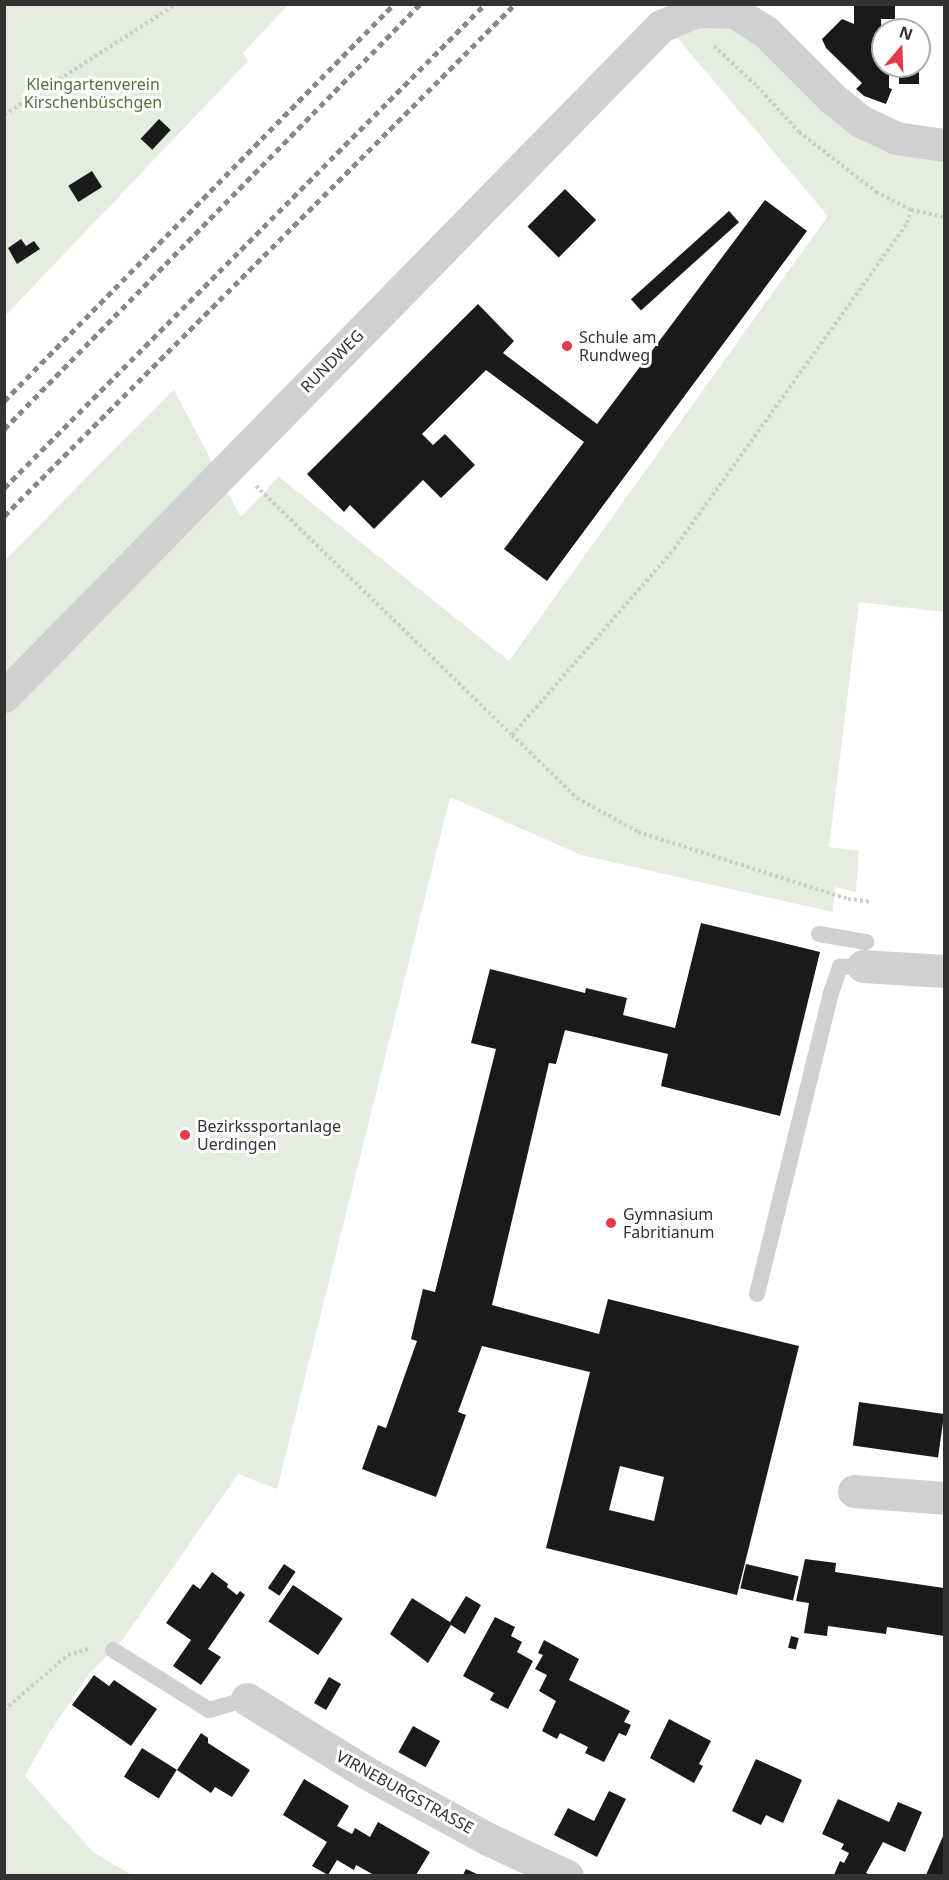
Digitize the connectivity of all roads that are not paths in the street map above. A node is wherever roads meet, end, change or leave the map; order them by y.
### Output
1 (945, 144) edge
2 (4, 696) edge
3 (819, 934) dead end
4 (865, 954) junction
5 (945, 971) edge
6 (757, 1294) dead end
7 (854, 1491) dead end
8 (945, 1498) edge
9 (112, 1650) road end
10 (247, 1699) joint
11 (567, 1875) edge

1 - 2 street, RUNDWEG
3 - 4 lane
4 - 5 street
4 - 6 lane
7 - 8 street
9 - 10 lane
10 - 11 street, VIRNEBURGSTRASSE

